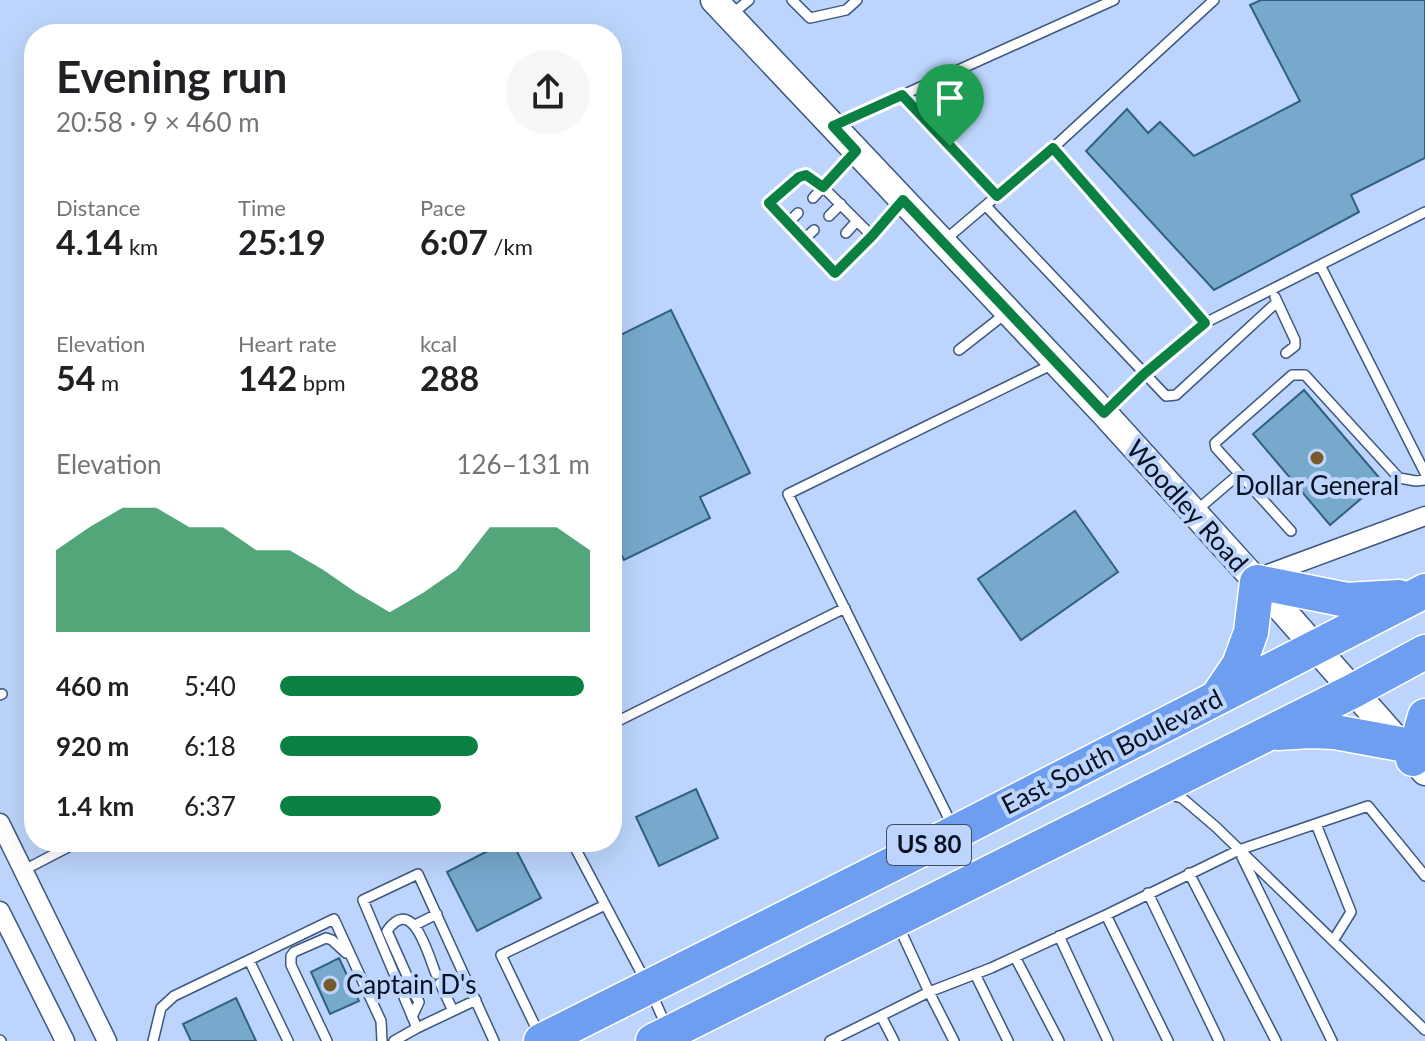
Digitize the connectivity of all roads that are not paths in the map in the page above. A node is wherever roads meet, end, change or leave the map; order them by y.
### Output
1 (792, 0) edge
2 (857, 0) edge
3 (1114, 0) edge
4 (1214, 0) edge
5 (731, 6) edge
6 (902, 95) junction
7 (833, 126) junction
8 (1053, 148) junction
9 (856, 151) junction
10 (823, 187) junction
11 (997, 196) junction
12 (813, 198) dead end
13 (903, 200) junction
14 (841, 204) junction
15 (986, 206) junction
16 (1425, 212) edge
17 (798, 213) dead end
18 (829, 216) dead end
19 (857, 221) junction
20 (788, 223) junction
21 (814, 230) dead end
22 (846, 233) dead end
23 (872, 236) junction
24 (803, 240) junction
25 (943, 243) junction
26 (831, 248) dead end
27 (822, 259) junction
28 (1320, 265) junction
29 (1271, 290) junction
30 (1277, 302) junction
31 (1007, 311) junction
32 (1205, 323) junction
33 (959, 350) dead end
34 (1286, 353) dead end
35 (1056, 362) junction
36 (1144, 374) junction
37 (1104, 413) junction
38 (1425, 473) edge
39 (1239, 474) junction
40 (1425, 480) edge
41 (1193, 513) junction
42 (1425, 516) edge
43 (1291, 531) dead end
44 (1255, 581) junction
45 (1420, 593) edge
46 (845, 608) junction
47 (1315, 647) junction
48 (1425, 652) edge
49 (1353, 691) junction
50 (1217, 697) junction
51 (1425, 716) edge
52 (622, 719) edge
53 (1265, 734) junction
54 (1416, 756) edge
55 (1153, 790) junction
56 (0, 823) edge
57 (1316, 824) junction
58 (956, 832) junction
59 (1239, 850) junction
60 (59, 852) edge
61 (577, 852) edge
62 (24, 870) junction
63 (1189, 873) junction
64 (1425, 876) edge
65 (1148, 893) junction
66 (605, 905) junction
67 (0, 911) edge
68 (437, 914) junction
69 (1106, 915) junction
70 (895, 920) junction
71 (415, 925) junction
72 (1059, 936) junction
73 (1333, 941) junction
74 (1015, 957) junction
75 (351, 958) junction
76 (249, 960) junction
77 (975, 974) junction
78 (649, 987) junction
79 (929, 992) junction
80 (476, 1000) junction
81 (453, 1011) junction
82 (881, 1016) junction
83 (412, 1017) junction
84 (417, 1028) junction
85 (1425, 1030) edge
86 (665, 1038) edge
87 (834, 1040) edge
88 (65, 1041) edge
89 (107, 1041) edge
90 (153, 1041) edge
91 (288, 1041) edge
92 (327, 1041) edge
93 (382, 1041) edge
94 (394, 1041) edge
95 (494, 1041) edge
96 (542, 1041) edge
97 (894, 1041) edge
98 (954, 1041) edge
99 (1008, 1041) edge
100 (1059, 1041) edge
101 (1108, 1041) edge
102 (1168, 1041) edge
103 (1219, 1041) edge
104 (1276, 1041) edge
105 (1332, 1041) edge

1 - 2 lane
3 - 6 lane
4 - 8 lane
5 - 7 street, Woodley Road
6 - 7 lane
6 - 11 lane
7 - 9 street, Woodley Road
8 - 11 lane
8 - 32 lane
9 - 10 lane
9 - 13 street, Woodley Road
10 - 12 lane
10 - 14 lane
10 - 20 lane
11 - 15 lane
13 - 23 lane
13 - 25 street, Woodley Road
14 - 18 lane
14 - 19 lane
15 - 25 lane
15 - 36 lane
16 - 28 lane
17 - 20 lane
19 - 22 lane
19 - 23 lane
20 - 24 lane
21 - 24 lane
23 - 27 lane
24 - 27 lane
25 - 31 street, Woodley Road
26 - 27 lane
28 - 29 lane
28 - 38 lane
29 - 30 lane
29 - 32 lane
30 - 34 lane
30 - 36 lane
31 - 33 lane
31 - 35 street, Woodley Road
32 - 36 lane
35 - 37 street, Woodley Road
35 - 46 lane
36 - 37 lane
37 - 41 street, Woodley Road
39 - 40 lane
39 - 41 lane
39 - 43 lane
41 - 44 street, Woodley Road
42 - 44 street
44 - 45 highway
44 - 47 street, Woodley Road
44 - 50 highway
45 - 47 highway, East South Boulevard / US 80
46 - 52 lane
46 - 58 lane
47 - 49 street, Woodley Road
47 - 50 highway, East South Boulevard / US 80
48 - 49 highway, East South Boulevard / US 80
49 - 53 highway, East South Boulevard / US 80
49 - 54 street, Woodley Road
50 - 58 highway, East South Boulevard / US 80
51 - 54 highway
53 - 54 highway
53 - 55 highway, East South Boulevard / US 80
55 - 59 lane
55 - 70 highway, East South Boulevard / US 80
56 - 62 street
57 - 59 lane
57 - 64 lane
57 - 73 lane
58 - 78 highway, East South Boulevard / US 80
59 - 63 lane
59 - 73 lane
59 - 105 lane
60 - 62 lane
61 - 66 lane
62 - 89 street
63 - 65 lane
63 - 104 lane
65 - 69 lane
65 - 103 lane
66 - 78 lane
66 - 96 lane
67 - 88 street
68 - 71 lane
68 - 80 lane
68 - 83 lane
69 - 72 lane
69 - 102 lane
70 - 79 lane
70 - 86 highway, East South Boulevard / US 80
71 - 81 lane
71 - 83 lane
72 - 74 lane
72 - 101 lane
73 - 85 lane
74 - 77 lane
74 - 100 lane
75 - 76 lane
75 - 92 lane
75 - 93 lane
76 - 90 lane
76 - 91 lane
77 - 79 lane
77 - 99 lane
78 - 86 lane
78 - 96 highway, East South Boulevard / US 80
79 - 82 lane
79 - 98 lane
80 - 81 lane
80 - 95 lane
81 - 84 lane
82 - 87 lane
82 - 97 lane
83 - 84 lane
84 - 94 lane

